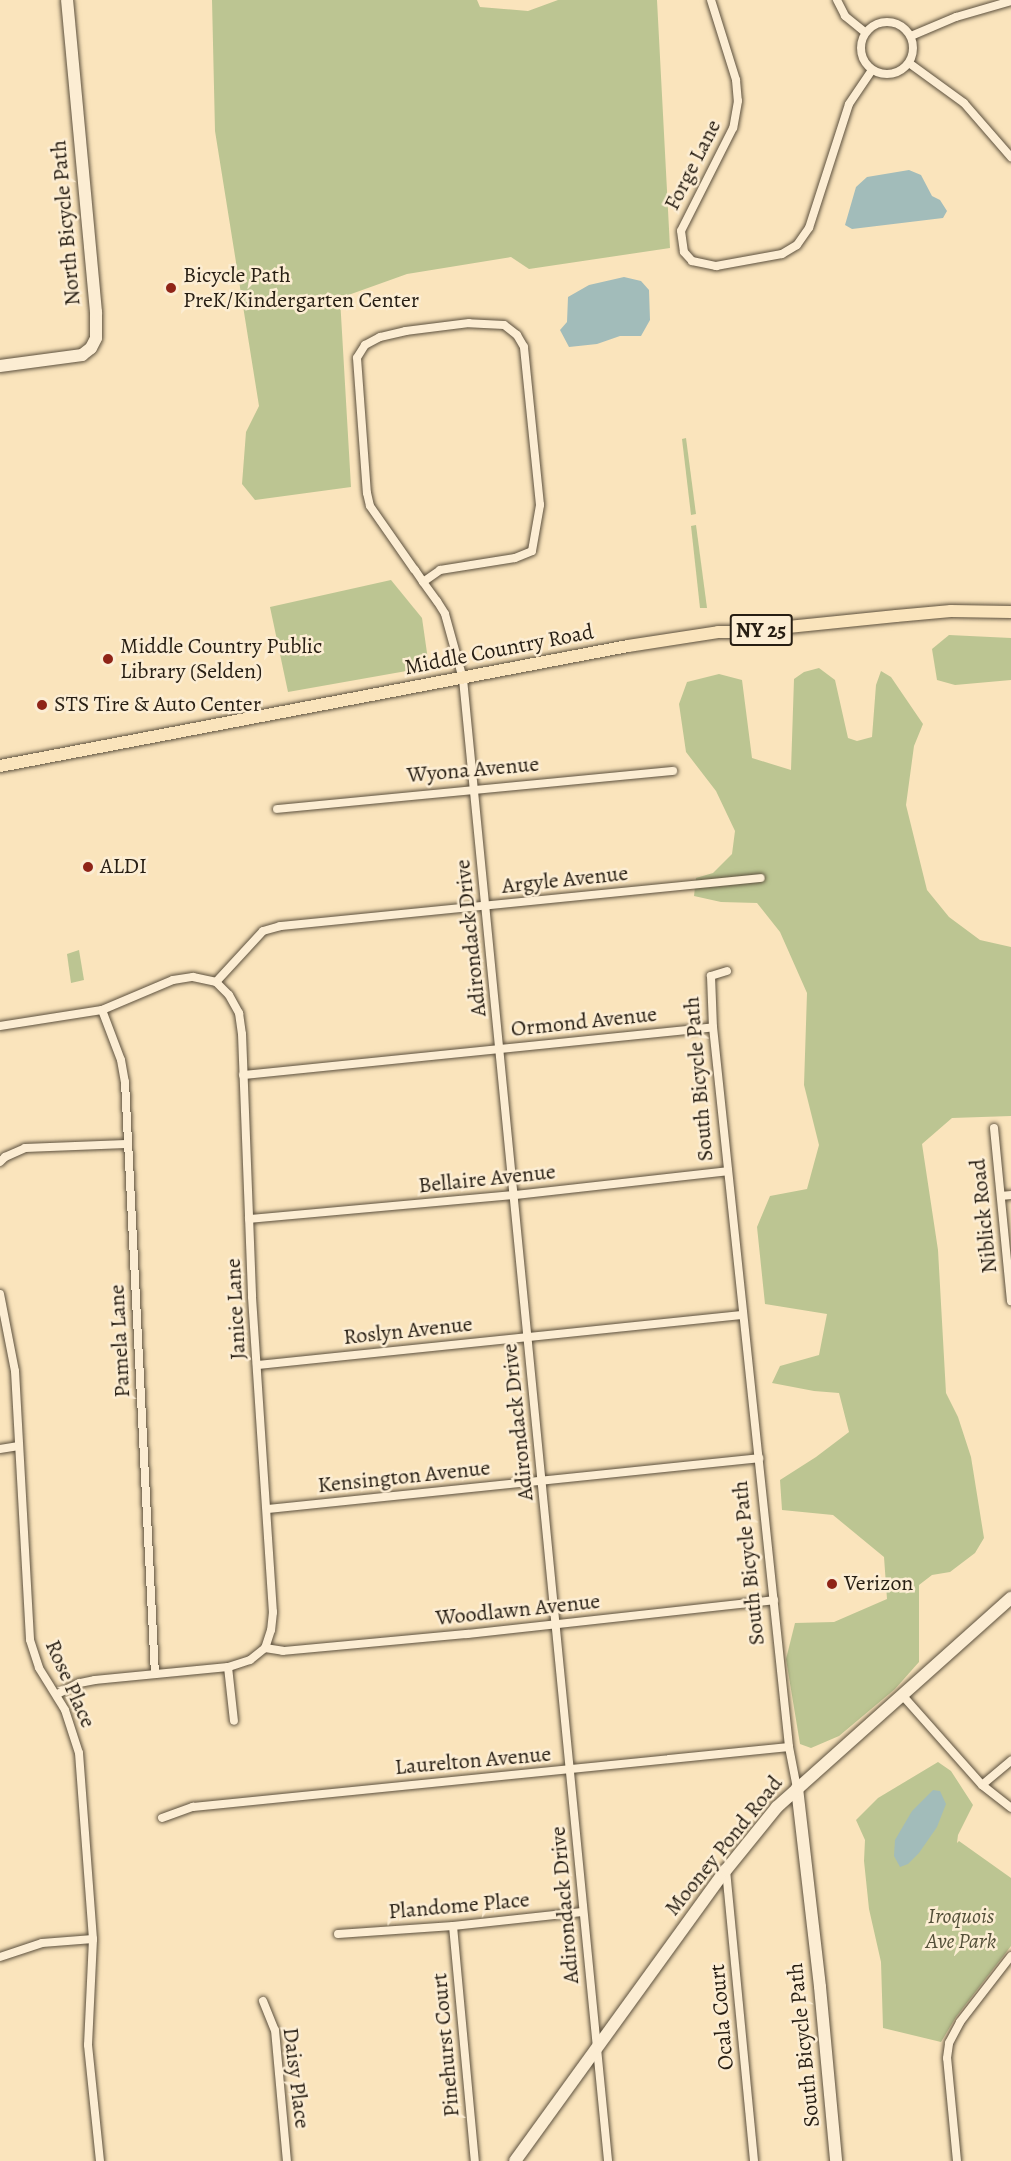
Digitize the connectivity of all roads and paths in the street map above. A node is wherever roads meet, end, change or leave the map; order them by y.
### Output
1 (67, 0) edge
2 (711, 0) edge
3 (837, 0) edge
4 (1011, 1) edge
5 (865, 32) junction
6 (911, 36) junction
7 (909, 63) junction
8 (872, 70) junction
9 (1011, 156) edge
10 (0, 366) edge
11 (423, 582) junction
12 (1011, 612) edge
13 (463, 679) junction
14 (0, 766) edge
15 (673, 771) dead end
16 (475, 788) junction
17 (278, 808) dead end
18 (761, 878) dead end
19 (486, 906) junction
20 (728, 971) dead end
21 (216, 982) junction
22 (102, 1010) junction
23 (0, 1026) edge
24 (713, 1027) junction
25 (501, 1049) junction
26 (243, 1076) junction
27 (994, 1128) dead end
28 (126, 1144) junction
29 (0, 1162) edge
30 (728, 1171) junction
31 (515, 1195) junction
32 (1011, 1195) edge
33 (1001, 1196) junction
34 (249, 1219) junction
35 (0, 1294) edge
36 (1011, 1301) edge
37 (742, 1315) junction
38 (528, 1337) junction
39 (257, 1365) junction
40 (19, 1446) junction
41 (0, 1449) edge
42 (759, 1458) junction
43 (542, 1481) junction
44 (267, 1509) junction
45 (1011, 1598) edge
46 (774, 1600) junction
47 (554, 1625) junction
48 (265, 1648) junction
49 (228, 1667) junction
50 (155, 1674) junction
51 (57, 1694) junction
52 (903, 1696) junction
53 (234, 1721) dead end
54 (789, 1747) junction
55 (1011, 1761) edge
56 (570, 1770) junction
57 (982, 1785) junction
58 (797, 1788) junction
59 (1011, 1808) edge
60 (162, 1818) dead end
61 (726, 1870) junction
62 (582, 1912) junction
63 (453, 1926) junction
64 (338, 1934) dead end
65 (93, 1939) junction
66 (0, 1957) edge
67 (1010, 1958) edge
68 (263, 2001) dead end
69 (597, 2049) junction
70 (100, 2161) edge
71 (287, 2161) edge
72 (475, 2161) edge
73 (514, 2161) edge
74 (608, 2161) edge
75 (754, 2161) edge
76 (836, 2161) edge
77 (957, 2161) edge

1 - 10 street, North Bicycle Path
2 - 8 street, Forge Lane
3 - 5 street
4 - 6 street
5 - 6 street
5 - 8 street
6 - 7 street
7 - 8 street
7 - 9 street
11 - 11 street, Adirondack Drive
11 - 13 street, Adirondack Drive
12 - 13 main road, Middle Country Road / NY 25
13 - 14 main road, Middle Country Road / NY 25
13 - 16 street, Adirondack Drive
15 - 16 street, Wyona Avenue
16 - 17 street, Wyona Avenue
16 - 19 street, Adirondack Drive
18 - 19 street, Argyle Avenue
19 - 21 street, Argyle Avenue
19 - 25 street, Adirondack Drive
20 - 24 street, South Bicycle Path
21 - 22 street
21 - 26 street, Janice Lane
22 - 23 street
22 - 28 street, Pamela Lane
24 - 25 street, Ormond Avenue
24 - 30 street, South Bicycle Path
25 - 26 street, Ormond Avenue
25 - 31 street, Adirondack Drive
26 - 34 street, Janice Lane
27 - 33 street, Niblick Road
28 - 29 street
28 - 50 street, Pamela Lane
30 - 31 street, Bellaire Avenue
30 - 37 street, South Bicycle Path
31 - 34 street, Bellaire Avenue
31 - 38 street, Adirondack Drive
32 - 33 street
33 - 36 street, Niblick Road
34 - 39 street, Janice Lane
35 - 40 street, Rose Place
37 - 38 street, Roslyn Avenue
37 - 42 street, South Bicycle Path
38 - 39 street, Roslyn Avenue
38 - 43 street, Adirondack Drive
39 - 44 street, Janice Lane
40 - 41 street
40 - 51 street, Rose Place
42 - 43 street, Kensington Avenue
42 - 46 street, South Bicycle Path
43 - 44 street, Kensington Avenue
43 - 47 street, Adirondack Drive
44 - 48 street, Janice Lane
45 - 52 street, Mooney Pond Road
46 - 47 street, Woodlawn Avenue
46 - 54 street, South Bicycle Path
47 - 48 street, Woodlawn Avenue
47 - 56 street, Adirondack Drive
48 - 49 street
49 - 50 street
49 - 53 street
50 - 51 street
51 - 65 street, Rose Place
52 - 57 street
52 - 58 street, Mooney Pond Road
54 - 56 street, Laurelton Avenue
54 - 58 street, South Bicycle Path
55 - 57 street
56 - 60 street, Laurelton Avenue
56 - 62 street, Adirondack Drive
57 - 59 street
58 - 61 street, Mooney Pond Road
58 - 76 street, South Bicycle Path
61 - 69 street, Mooney Pond Road
61 - 75 street, Ocala Court
62 - 63 street, Plandome Place
62 - 69 street, Adirondack Drive
63 - 64 street, Plandome Place
63 - 72 street, Pinehurst Court
65 - 66 street
65 - 70 street, Rose Place
67 - 77 street
68 - 71 street, Daisy Place
69 - 73 street, Mooney Pond Road
69 - 74 street, Adirondack Drive

